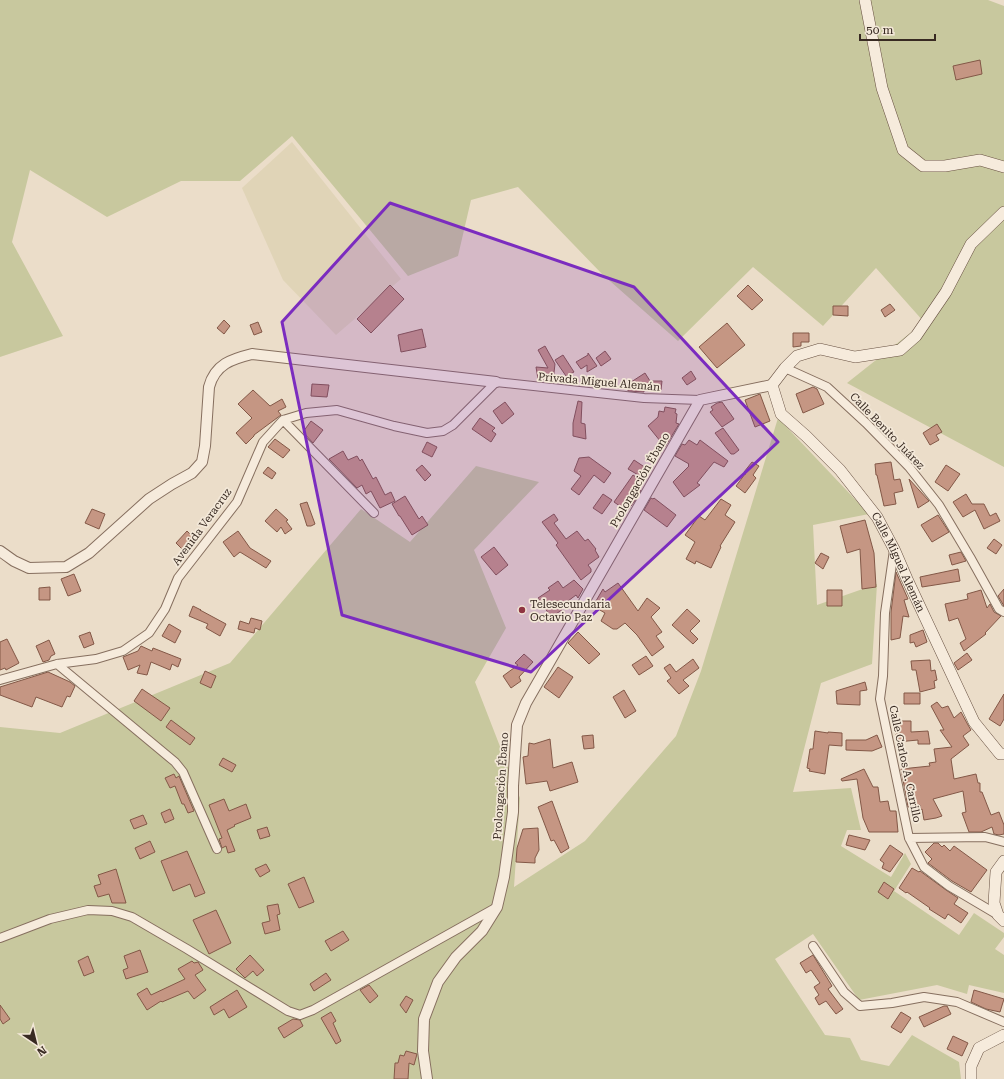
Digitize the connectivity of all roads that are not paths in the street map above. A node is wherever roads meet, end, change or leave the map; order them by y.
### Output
1 (865, 0) edge
2 (1004, 167) edge
3 (1004, 212) edge
4 (785, 368) junction
5 (496, 382) junction
6 (772, 385) junction
7 (700, 400) junction
8 (283, 420) junction
9 (374, 513) dead end
10 (894, 549) junction
11 (0, 551) edge
12 (1004, 612) edge
13 (56, 664) junction
14 (0, 680) edge
15 (1004, 754) edge
16 (909, 838) junction
17 (1004, 842) edge
18 (217, 848) dead end
19 (1004, 861) edge
20 (497, 907) junction
21 (1001, 918) edge
22 (0, 938) edge
23 (813, 946) dead end
24 (1004, 1022) edge
25 (1004, 1035) edge
26 (427, 1079) edge
27 (971, 1079) edge

1 - 2 main road
3 - 4 main road
4 - 6 main road
4 - 12 street, Calle Benito Juárez
5 - 7 street, Privada Miguel Alemán
5 - 8 street
5 - 11 street
6 - 7 street
6 - 10 main road, Calle Miguel Alemán
7 - 20 street, Prolongación Ébano
8 - 9 street
8 - 13 street, Avenida Veracruz
10 - 15 main road, Calle Miguel Alemán
10 - 16 street, Calle Carlos A. Carrillo
13 - 14 street, Avenida Veracruz
13 - 18 street
16 - 17 street
16 - 21 street, Calle Carlos A. Carrillo
19 - 21 main road
20 - 22 street
20 - 26 street, Prolongación Ébano
23 - 24 street
25 - 27 main road

